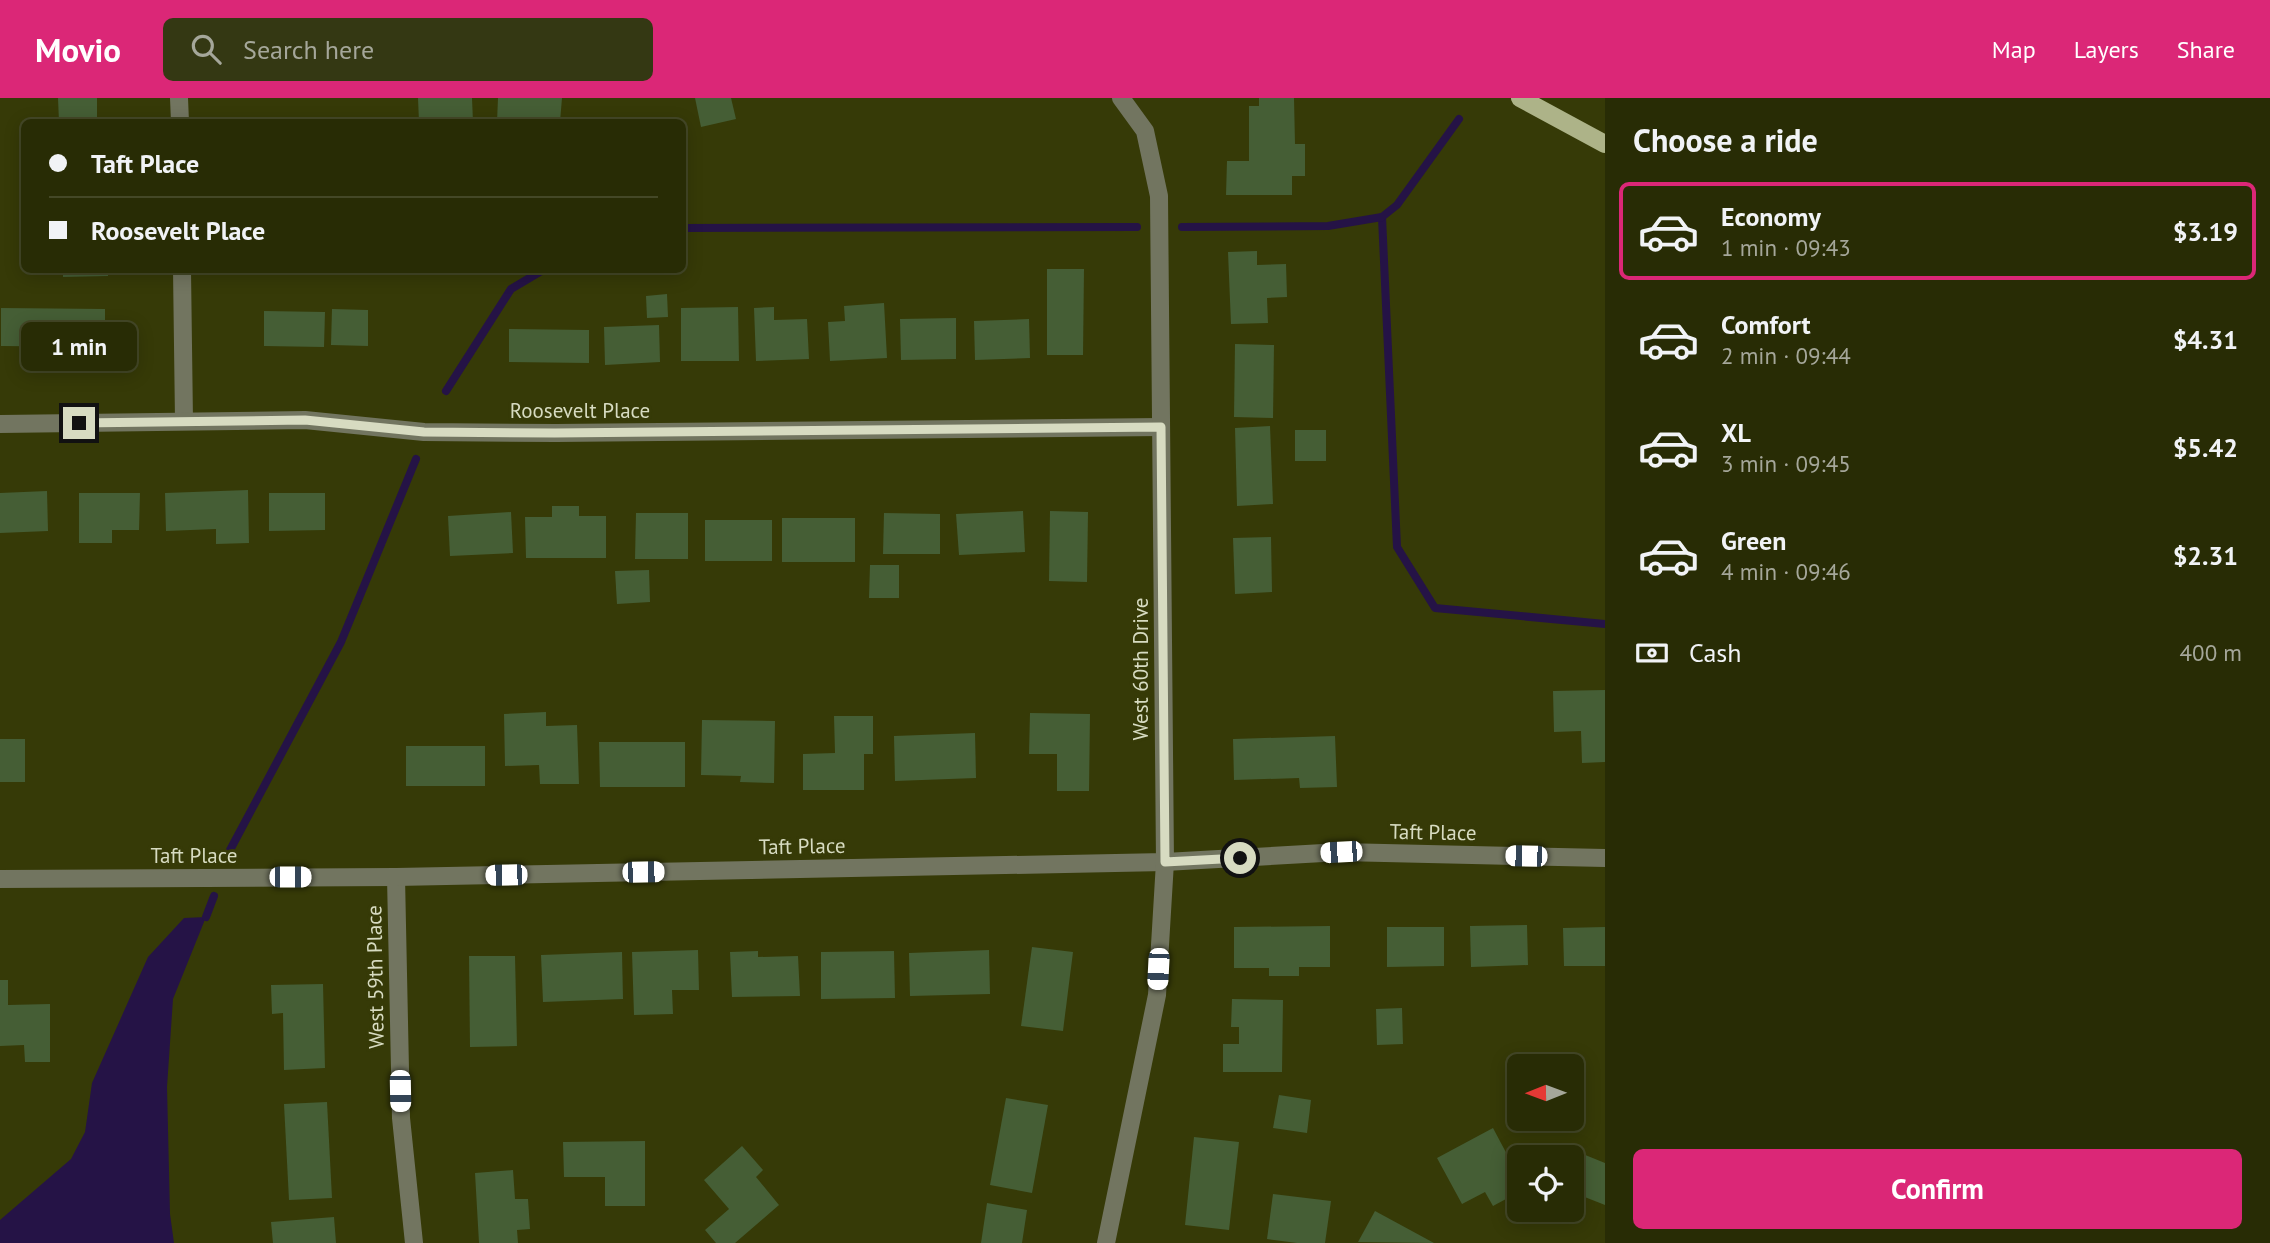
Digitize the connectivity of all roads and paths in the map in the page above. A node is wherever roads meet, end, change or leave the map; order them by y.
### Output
1 (179, 98) edge
2 (1121, 98) edge
3 (1529, 100) edge
4 (180, 119) edge
5 (1605, 144) edge
6 (182, 273) edge
7 (184, 421) junction
8 (0, 424) edge
9 (1161, 427) junction
10 (1605, 858) edge
11 (1165, 862) junction
12 (396, 877) junction
13 (0, 879) edge
14 (414, 1243) edge
15 (1106, 1243) edge

1 - 4 street
2 - 9 street, West 60th Drive
3 - 5 main road
6 - 7 street
7 - 8 street, Roosevelt Place
7 - 9 street, Roosevelt Place
9 - 11 street, West 60th Drive
10 - 11 street, Taft Place
11 - 12 street, Taft Place
11 - 15 street, West 60th Drive
12 - 13 street, Taft Place
12 - 14 street, West 59th Place

